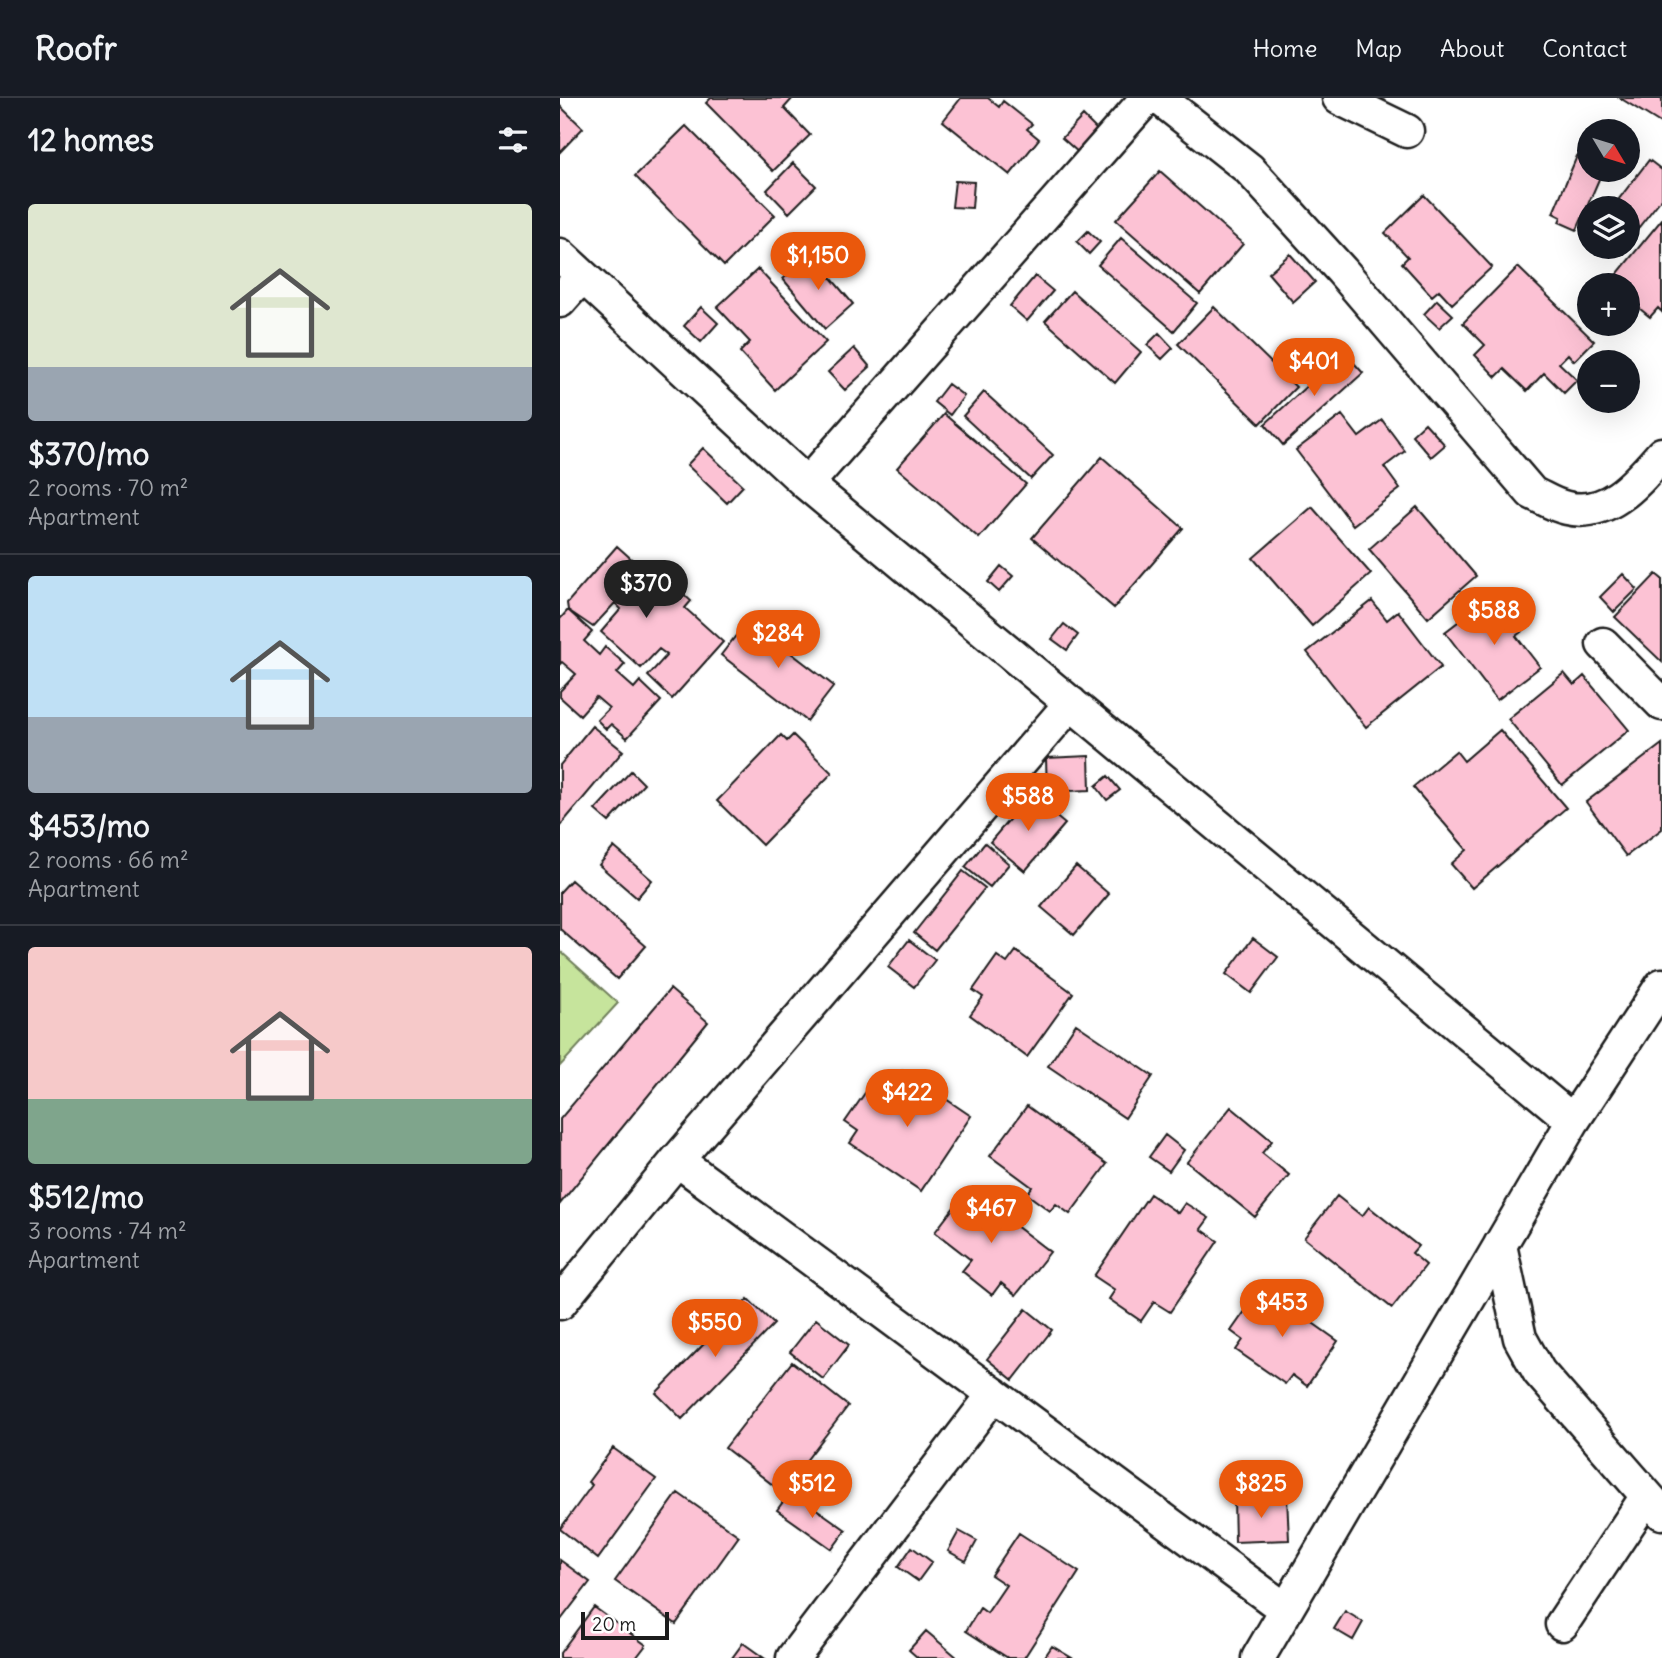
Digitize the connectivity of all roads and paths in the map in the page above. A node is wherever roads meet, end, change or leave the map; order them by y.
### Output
1 (1147, 98) edge
2 (1159, 98) edge
3 (1339, 98) edge
4 (1407, 131) dead end
5 (571, 266) edge
6 (560, 301) edge
7 (1662, 454) edge
8 (807, 484) junction
9 (1603, 644) dead end
10 (1071, 703) junction
11 (1662, 704) edge
12 (1662, 985) edge
13 (1573, 1121) junction
14 (677, 1160) junction
15 (1500, 1245) junction
16 (560, 1303) edge
17 (994, 1394) junction
18 (1654, 1505) edge
19 (1286, 1609) junction
20 (1562, 1624) dead end
21 (793, 1658) edge
22 (1258, 1658) edge

1 - 8 street
2 - 7 street
3 - 4 street
5 - 6 street
5 - 8 street
8 - 10 street
9 - 11 street
10 - 13 street
10 - 14 street
12 - 13 street
13 - 15 street
14 - 16 street
14 - 17 street
15 - 18 street
15 - 19 street
17 - 19 street
17 - 21 street
18 - 20 street
19 - 22 street

